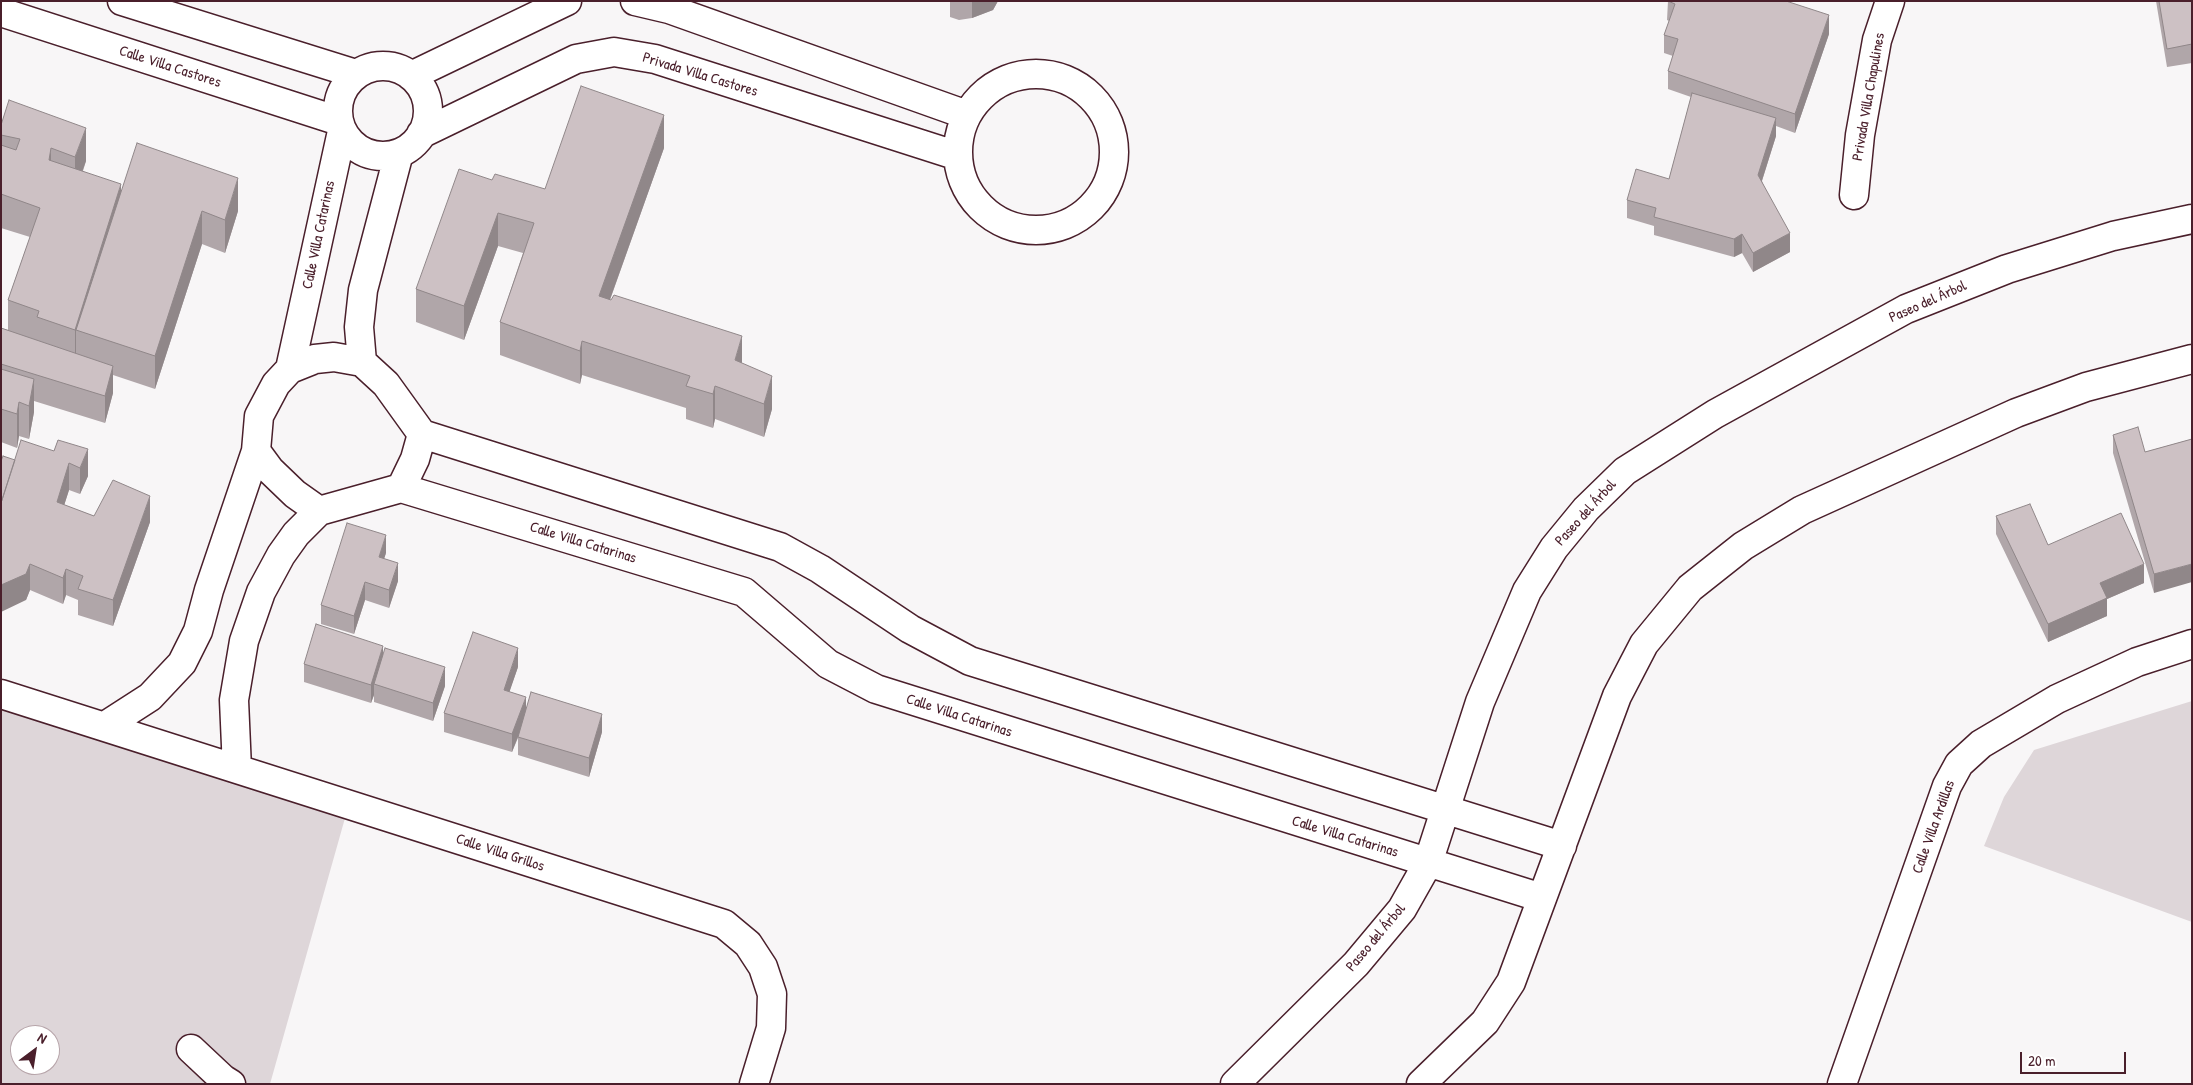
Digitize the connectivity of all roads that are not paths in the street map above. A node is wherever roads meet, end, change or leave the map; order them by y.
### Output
1 (122, 1) edge
2 (567, 1) edge
3 (635, 1) edge
4 (1890, 1) edge
5 (1, 12) edge
6 (356, 74) junction
7 (410, 76) junction
8 (967, 115) junction
9 (341, 126) junction
10 (421, 134) junction
11 (399, 153) junction
12 (958, 156) junction
13 (1854, 194) dead end
14 (2192, 219) edge
15 (2192, 359) edge
16 (362, 362) junction
17 (290, 369) junction
18 (422, 434) junction
19 (256, 451) junction
20 (400, 488) junction
21 (319, 511) junction
22 (2192, 644) edge
23 (1, 694) edge
24 (105, 726) junction
25 (237, 769) junction
26 (1446, 810) junction
27 (1562, 846) junction
28 (1428, 863) junction
29 (1542, 898) junction
30 (191, 1049) dead end
31 (231, 1084) edge
32 (754, 1084) edge
33 (1235, 1084) edge
34 (1421, 1084) edge
35 (1842, 1084) edge

1 - 6 street
2 - 7 street
3 - 8 street
4 - 13 street, Privada Villa Chapulines
5 - 9 street, Calle Villa Castores
6 - 7 street
6 - 9 street
7 - 10 street
8 - 12 street
8 - 12 street
9 - 11 street
9 - 17 street, Calle Villa Catarinas
10 - 11 street
10 - 12 street, Privada Villa Castores
11 - 16 street
14 - 26 street, Paseo del Árbol
15 - 27 street
16 - 17 street
16 - 18 street
17 - 19 street
18 - 20 street
18 - 26 street
19 - 21 street
19 - 24 street
20 - 21 street
20 - 28 street, Calle Villa Catarinas
21 - 25 street
22 - 35 street, Calle Villa Ardillas
23 - 24 street, Calle Villa Grillos
24 - 25 street, Calle Villa Grillos
25 - 32 street, Calle Villa Grillos
26 - 27 street
26 - 28 street, Paseo del Árbol
27 - 29 street
28 - 29 street, Calle Villa Catarinas
28 - 33 street, Paseo del Árbol
29 - 34 street
30 - 31 street

